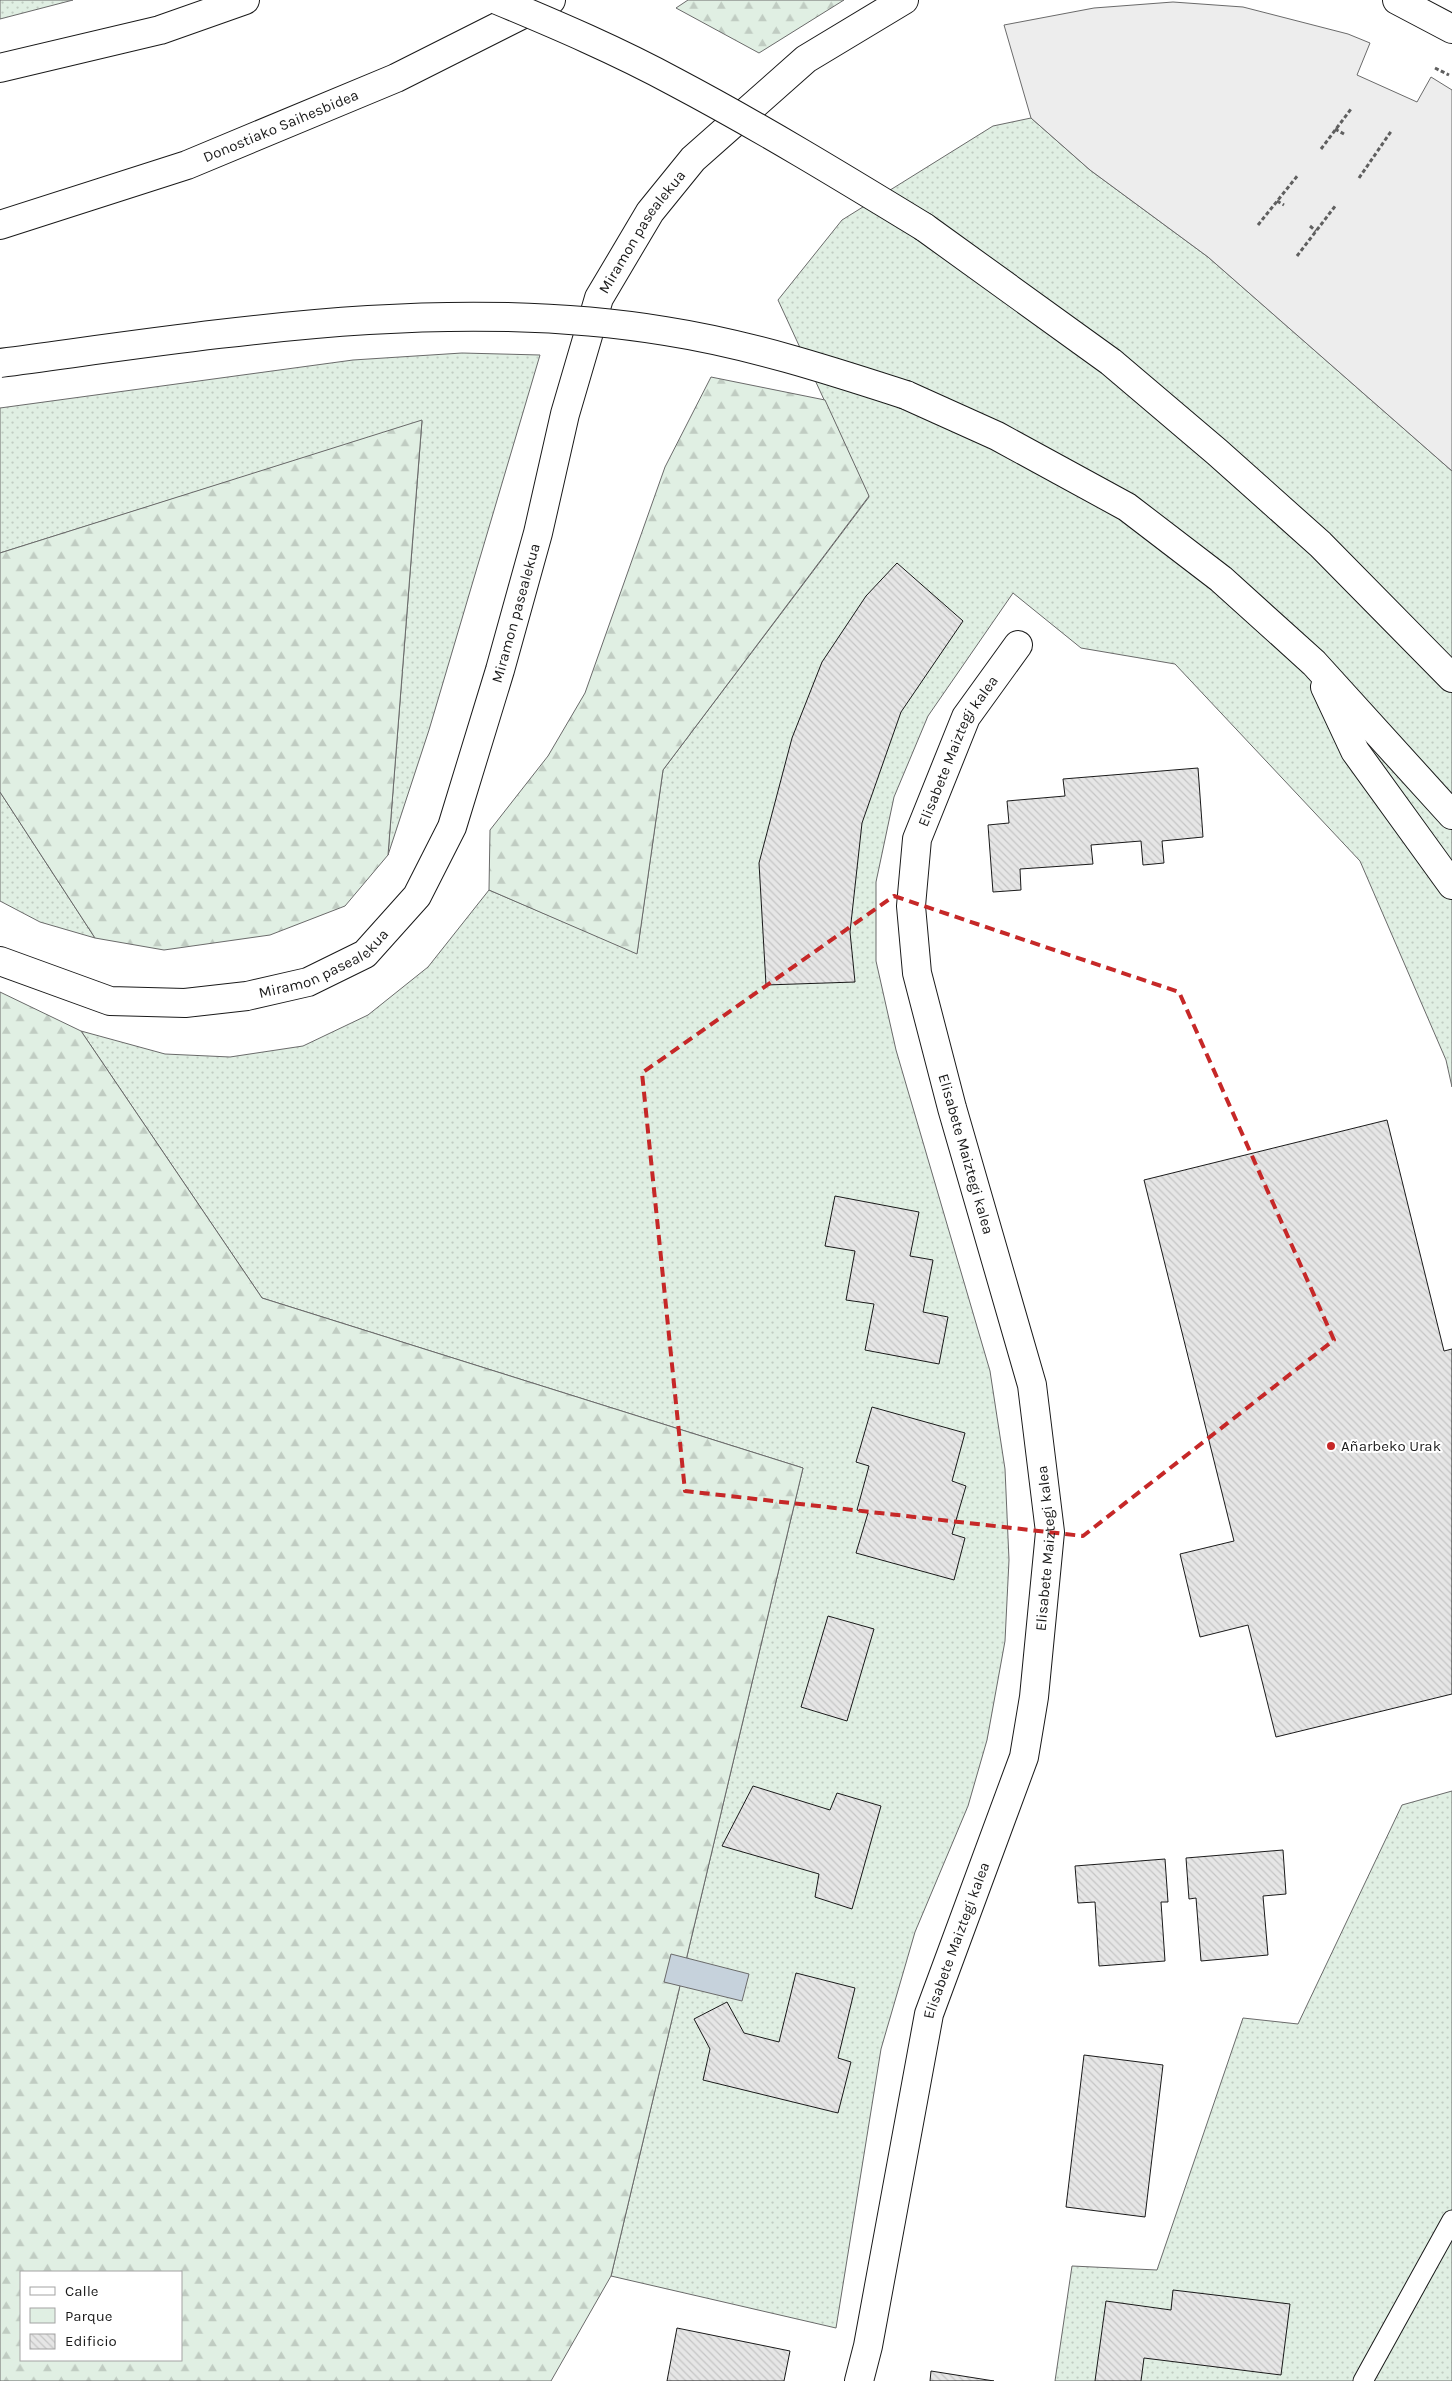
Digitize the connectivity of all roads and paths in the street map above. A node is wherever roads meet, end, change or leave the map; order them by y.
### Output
1 (245, 0) edge
2 (497, 0) edge
3 (551, 0) edge
4 (904, 0) edge
5 (1397, 0) edge
6 (1452, 28) edge
7 (0, 68) edge
8 (1435, 68) dead end
9 (1449, 75) dead end
10 (1351, 109) dead end
11 (1336, 129) junction
12 (1392, 130) dead end
13 (1344, 134) dead end
14 (1321, 149) dead end
15 (1369, 152) dead end
16 (1374, 157) junction
17 (1298, 176) dead end
18 (1359, 178) dead end
19 (1277, 200) junction
20 (1284, 205) dead end
21 (1336, 205) dead end
22 (0, 225) edge
23 (1258, 225) dead end
24 (1310, 226) dead end
25 (1316, 231) junction
26 (1297, 256) dead end
27 (0, 363) edge
28 (1018, 645) dead end
29 (1314, 662) junction
30 (1452, 678) edge
31 (1452, 815) edge
32 (1452, 884) edge
33 (0, 961) edge
34 (1452, 2220) edge
35 (859, 2381) edge
36 (1363, 2381) edge

1 - 7 main road
2 - 30 main road, bridge
3 - 22 main road, Donostiako Saihesbidea
4 - 33 main road, Miramon pasealekua
5 - 6 main road
8 - 9 path
10 - 11 path
11 - 13 path
11 - 14 path
12 - 16 path
15 - 16 path
16 - 18 path
17 - 19 path
19 - 20 path
19 - 23 path
21 - 25 path
24 - 25 path
25 - 26 path
27 - 29 main road, bridge
28 - 35 main road, Elisabete Maiztegi kalea
29 - 31 main road
29 - 32 main road
34 - 36 lane

